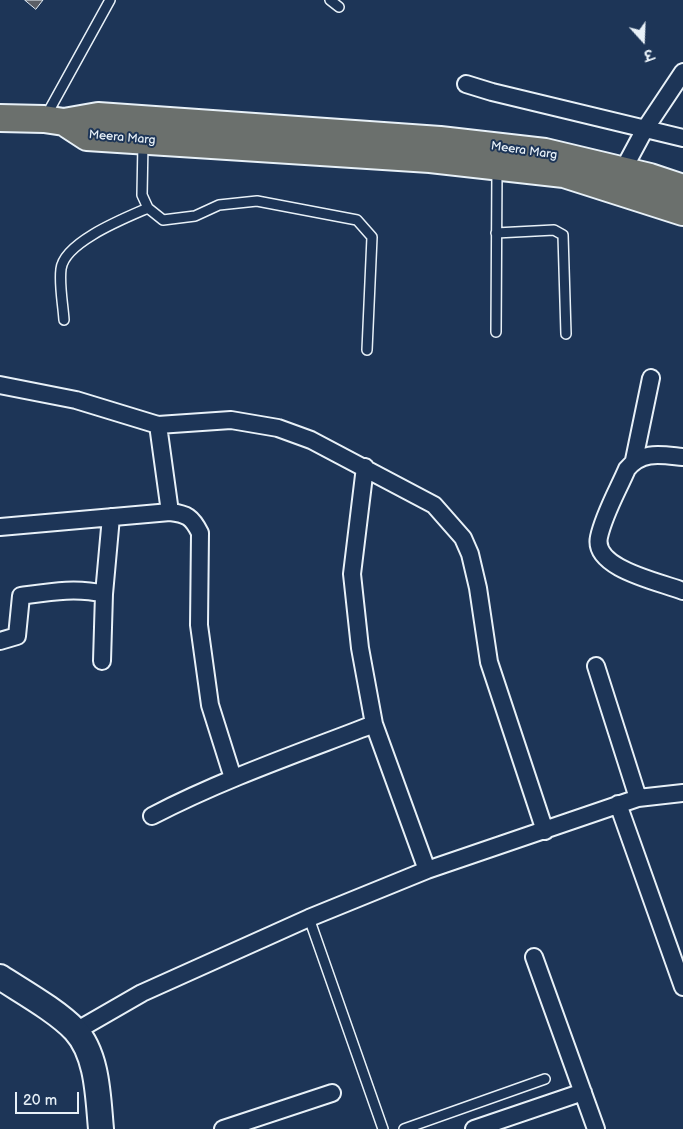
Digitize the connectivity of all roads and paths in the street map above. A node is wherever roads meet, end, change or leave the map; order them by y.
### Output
1 (110, 0) edge
2 (330, 0) edge
3 (339, 7) dead end
4 (683, 72) edge
5 (466, 84) dead end
6 (0, 118) edge
7 (54, 120) junction
8 (645, 129) junction
9 (683, 138) edge
10 (143, 140) junction
11 (497, 166) junction
12 (623, 170) junction
13 (683, 188) edge
14 (148, 208) junction
15 (683, 212) edge
16 (496, 233) junction
17 (64, 320) dead end
18 (496, 332) dead end
19 (566, 334) dead end
20 (367, 350) dead end
21 (651, 378) dead end
22 (0, 385) edge
23 (158, 425) junction
24 (683, 457) edge
25 (634, 460) junction
26 (365, 467) junction
27 (170, 512) junction
28 (112, 517) junction
29 (0, 527) edge
30 (683, 591) edge
31 (104, 594) junction
32 (0, 641) edge
33 (102, 660) dead end
34 (596, 666) dead end
35 (374, 724) junction
36 (233, 778) junction
37 (683, 793) edge
38 (638, 798) junction
39 (618, 804) junction
40 (152, 816) dead end
41 (545, 831) junction
42 (427, 870) junction
43 (309, 918) junction
44 (534, 957) dead end
45 (0, 977) edge
46 (683, 987) edge
47 (76, 1031) junction
48 (545, 1079) dead end
49 (583, 1092) junction
50 (332, 1093) dead end
51 (101, 1129) edge
52 (223, 1129) edge
53 (384, 1129) edge
54 (404, 1129) edge
55 (474, 1129) edge
56 (596, 1129) edge

1 - 7 lane
2 - 3 lane
4 - 8 street
5 - 8 street
6 - 7 main road
7 - 10 main road, Meera Marg
7 - 12 main road, Meera Marg
8 - 9 street
8 - 12 street
10 - 11 main road, Meera Marg
10 - 14 lane
11 - 15 main road, Meera Marg
11 - 16 lane
12 - 13 main road, Meera Marg
14 - 17 lane
14 - 20 lane
16 - 18 lane
16 - 19 lane
21 - 25 street
22 - 23 street
23 - 26 street
23 - 27 street
24 - 25 street
25 - 30 street
26 - 35 street
26 - 41 street
27 - 28 street
27 - 36 street
28 - 29 street
28 - 31 street
31 - 32 street
31 - 33 street
34 - 38 street
35 - 36 street
35 - 42 street
36 - 40 street
37 - 38 street
38 - 39 street
39 - 41 street
39 - 46 street
41 - 42 street
42 - 43 street
43 - 47 street
43 - 53 lane
44 - 49 street
45 - 47 street
47 - 51 street
48 - 54 lane
49 - 55 street
49 - 56 street
50 - 52 street

